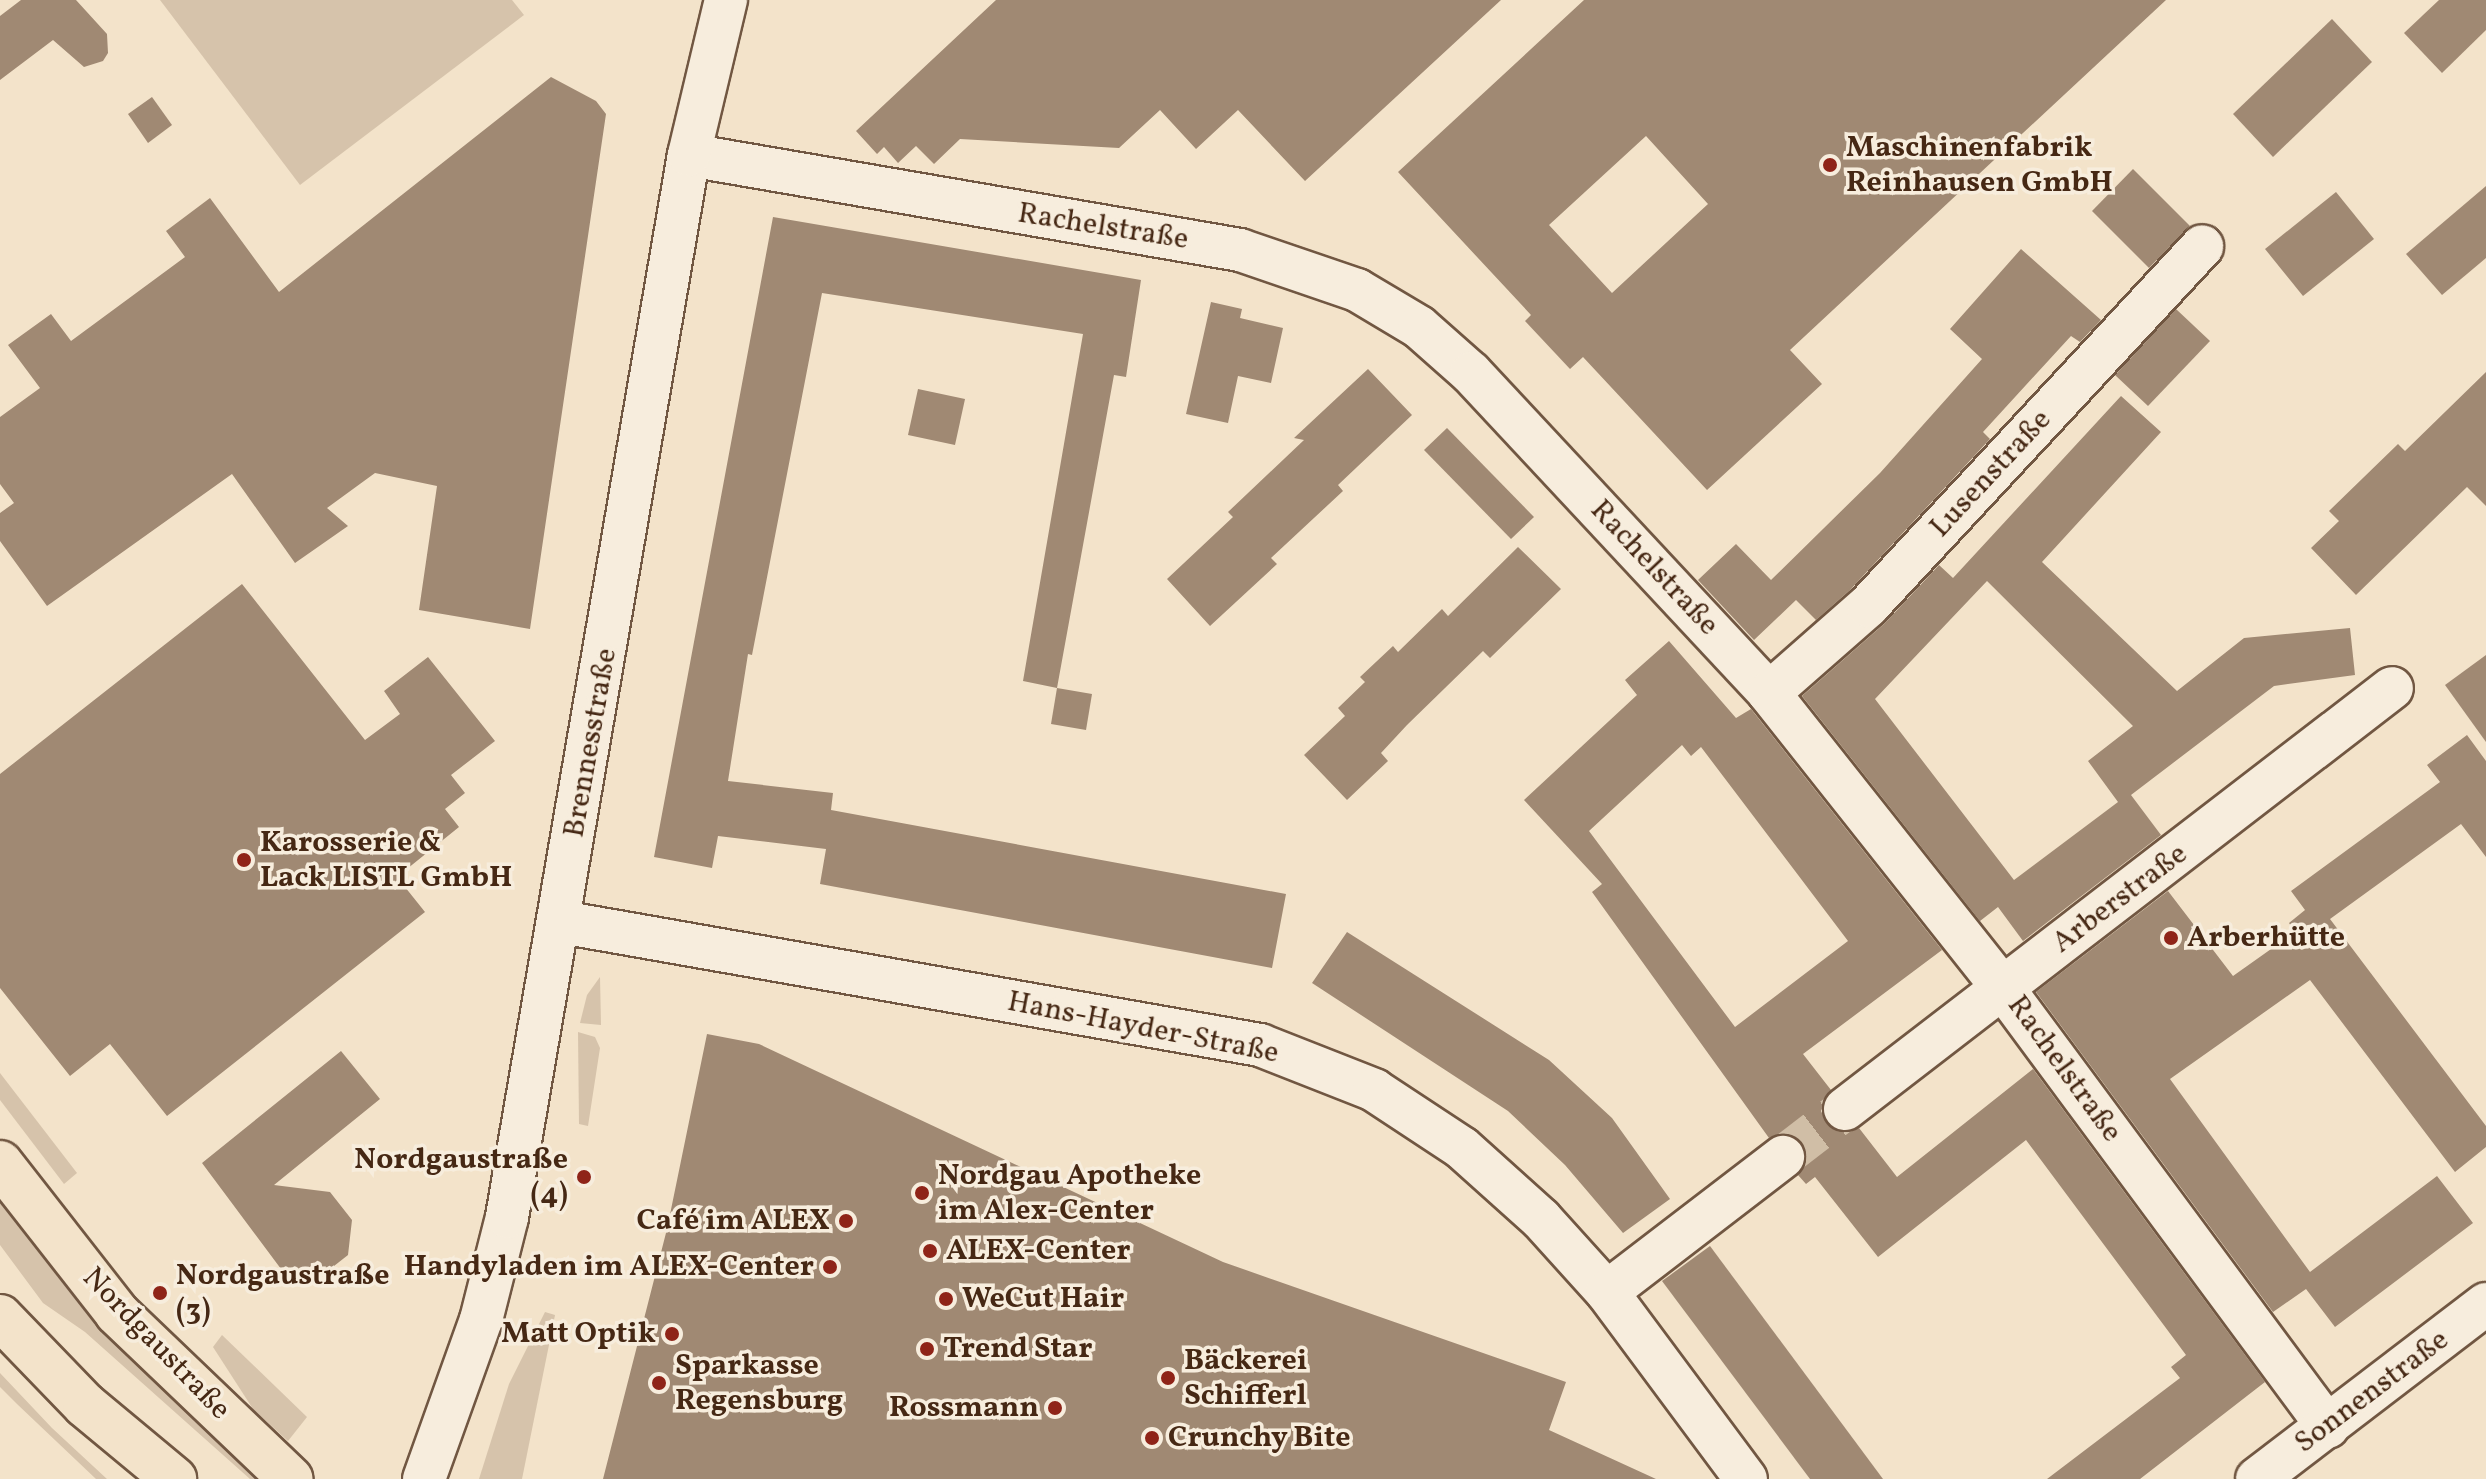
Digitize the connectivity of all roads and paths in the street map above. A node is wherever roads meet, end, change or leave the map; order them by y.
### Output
1 (726, 0) edge
2 (689, 155) junction
3 (2202, 246) dead end
4 (2392, 688) dead end
5 (1769, 693) junction
6 (561, 922) junction
7 (2003, 988) junction
8 (1845, 1109) tunnel mouth
9 (1783, 1157) tunnel mouth
10 (0, 1163) edge
11 (1607, 1292) junction
12 (2486, 1304) edge
13 (0, 1317) edge
14 (2328, 1427) junction
15 (174, 1479) edge
16 (291, 1479) edge
17 (424, 1479) edge
18 (1746, 1479) edge
19 (2257, 1479) edge

1 - 2 street, Brennesstraße
2 - 5 street, Rachelstraße
2 - 6 street, Brennesstraße
3 - 5 street, Lusenstraße
4 - 7 street, Arberstraße
5 - 7 street, Rachelstraße
6 - 11 street, Hans-Hayder-Straße
6 - 17 street, Brennesstraße
7 - 8 street, Arberstraße
7 - 14 street, Rachelstraße
9 - 11 street
10 - 16 main road, Nordgaustraße
11 - 18 street, Hans-Hayder-Straße
12 - 14 street, Sonnenstraße
13 - 15 main road
14 - 19 street, Sonnenstraße

